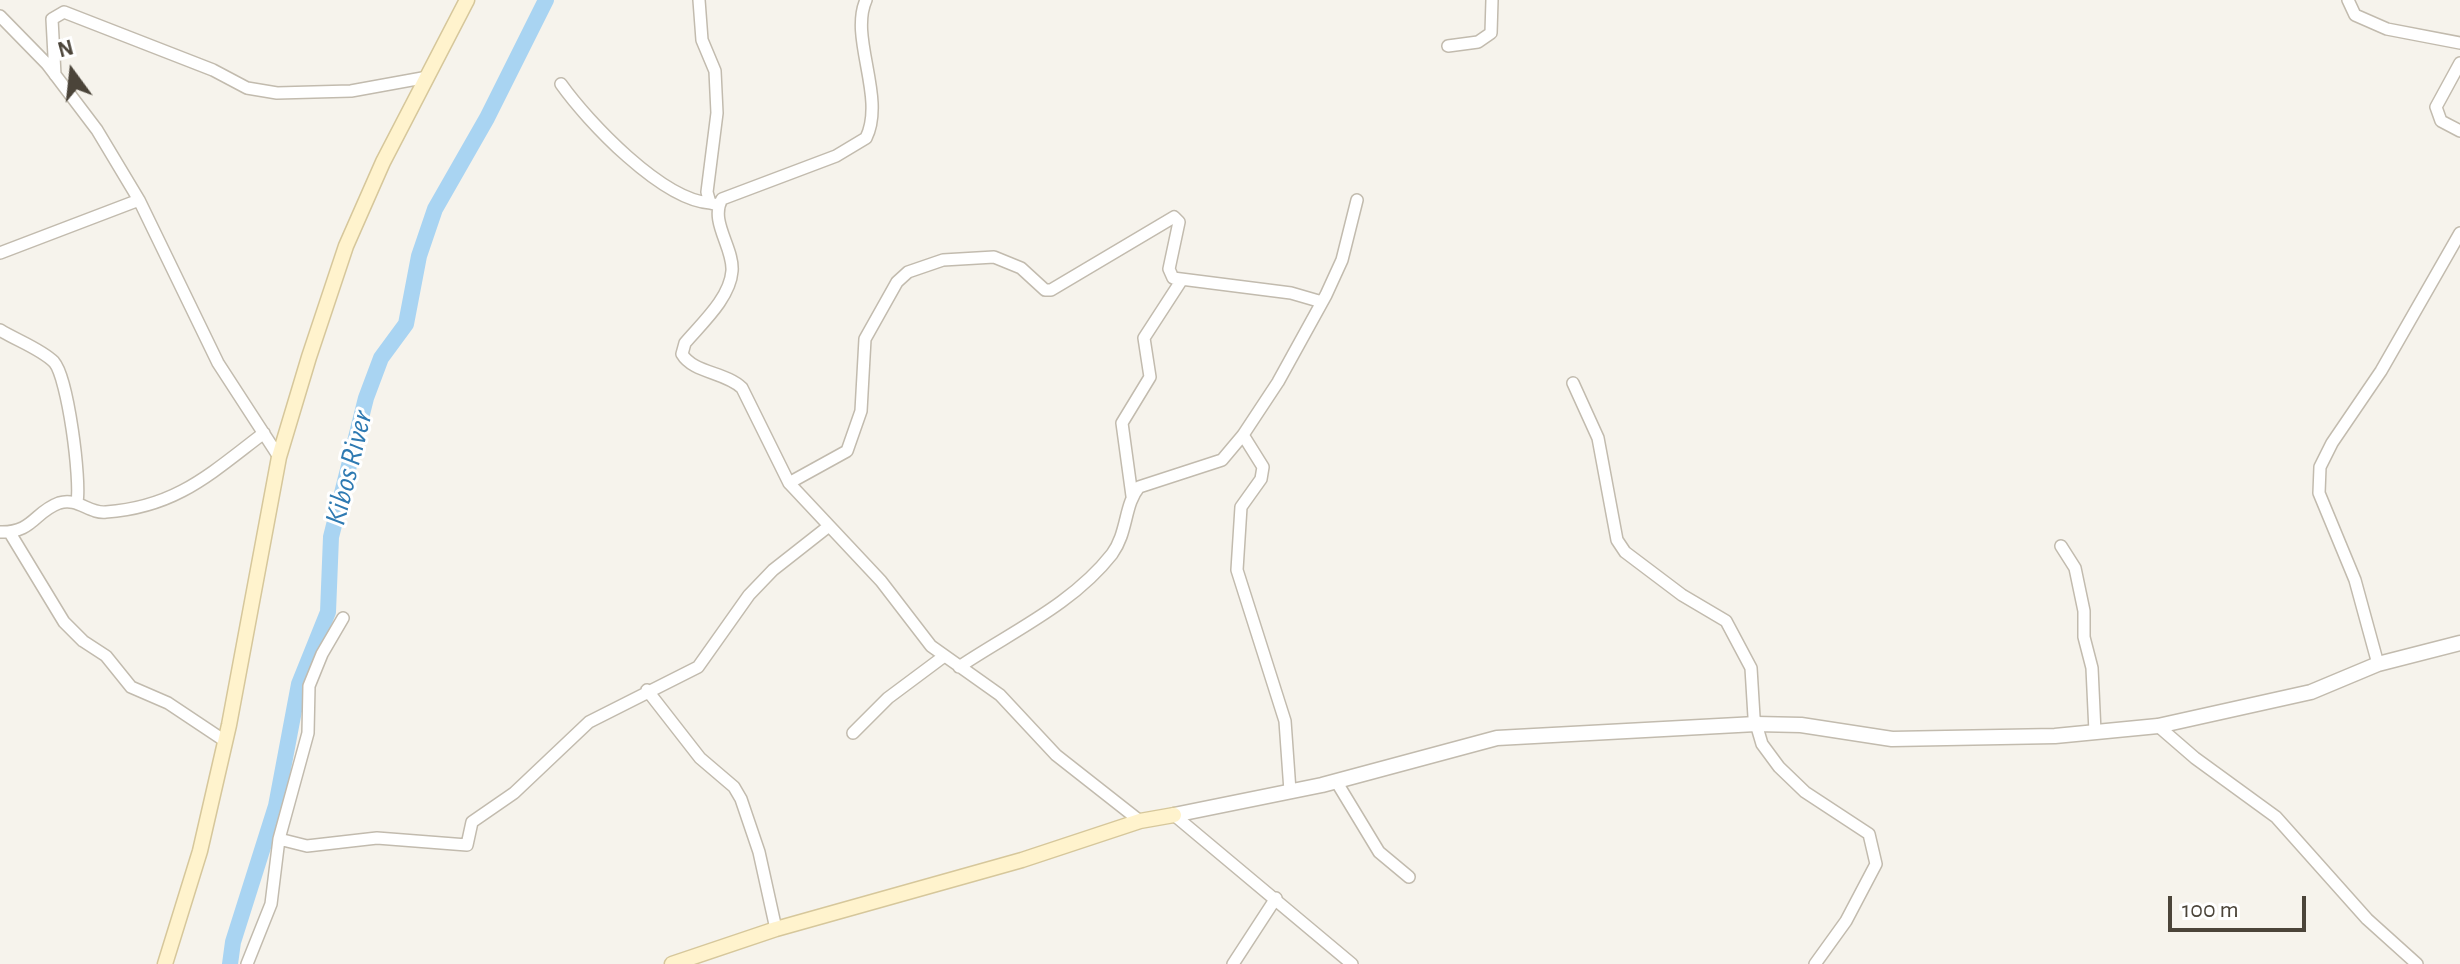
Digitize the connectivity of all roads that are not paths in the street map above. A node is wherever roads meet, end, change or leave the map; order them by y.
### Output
1 (467, 0) edge
2 (699, 0) edge
3 (866, 0) edge
4 (1492, 0) edge
5 (2348, 0) edge
6 (0, 16) edge
7 (2460, 43) edge
8 (1448, 46) dead end
9 (2460, 63) edge
10 (55, 76) junction
11 (428, 77) junction
12 (561, 84) dead end
13 (2460, 131) edge
14 (139, 200) junction
15 (1357, 200) dead end
16 (714, 204) junction
17 (2460, 233) edge
18 (0, 253) edge
19 (1181, 281) junction
20 (1322, 302) junction
21 (0, 330) edge
22 (1573, 383) dead end
23 (264, 433) junction
24 (1243, 435) junction
25 (279, 457) junction
26 (789, 483) junction
27 (1132, 496) junction
28 (77, 502) junction
29 (829, 526) junction
30 (5, 532) edge
31 (2061, 546) dead end
32 (343, 618) dead end
33 (2460, 643) edge
34 (943, 657) junction
35 (2378, 664) junction
36 (959, 667) junction
37 (647, 690) junction
38 (1756, 724) junction
39 (2158, 726) junction
40 (2095, 732) junction
41 (853, 733) dead end
42 (225, 741) junction
43 (1336, 781) junction
44 (1290, 791) junction
45 (1174, 815) junction
46 (1140, 821) junction
47 (279, 839) junction
48 (1409, 877) dead end
49 (1276, 898) junction
50 (776, 929) junction
51 (165, 964) edge
52 (247, 964) edge
53 (672, 964) edge
54 (1233, 964) edge
55 (1352, 964) edge
56 (1815, 964) edge
57 (2417, 964) edge

1 - 11 main road
2 - 16 street
3 - 16 street
4 - 8 street
5 - 7 street
6 - 10 street
9 - 13 street
10 - 11 street
10 - 14 street
11 - 25 main road
12 - 16 street
14 - 18 street
14 - 23 street
15 - 20 street
16 - 26 street
17 - 35 street
19 - 20 street
19 - 26 street
19 - 27 street
20 - 24 street
21 - 28 street
22 - 38 street
23 - 25 street
23 - 28 street
24 - 27 street
24 - 44 street
25 - 42 main road
26 - 29 street
27 - 36 street
28 - 30 street
29 - 34 street
29 - 37 street
30 - 42 street
31 - 40 street
32 - 47 street
33 - 35 street
34 - 36 street
34 - 41 street
35 - 39 street
36 - 46 street
37 - 47 street
37 - 50 street
38 - 40 street
38 - 43 street
38 - 56 street
39 - 40 street
39 - 57 street
42 - 51 main road
43 - 44 street
43 - 48 street
44 - 45 street
45 - 46 main road
45 - 49 street
46 - 50 main road
47 - 52 street
49 - 54 street
49 - 55 street
50 - 53 main road

